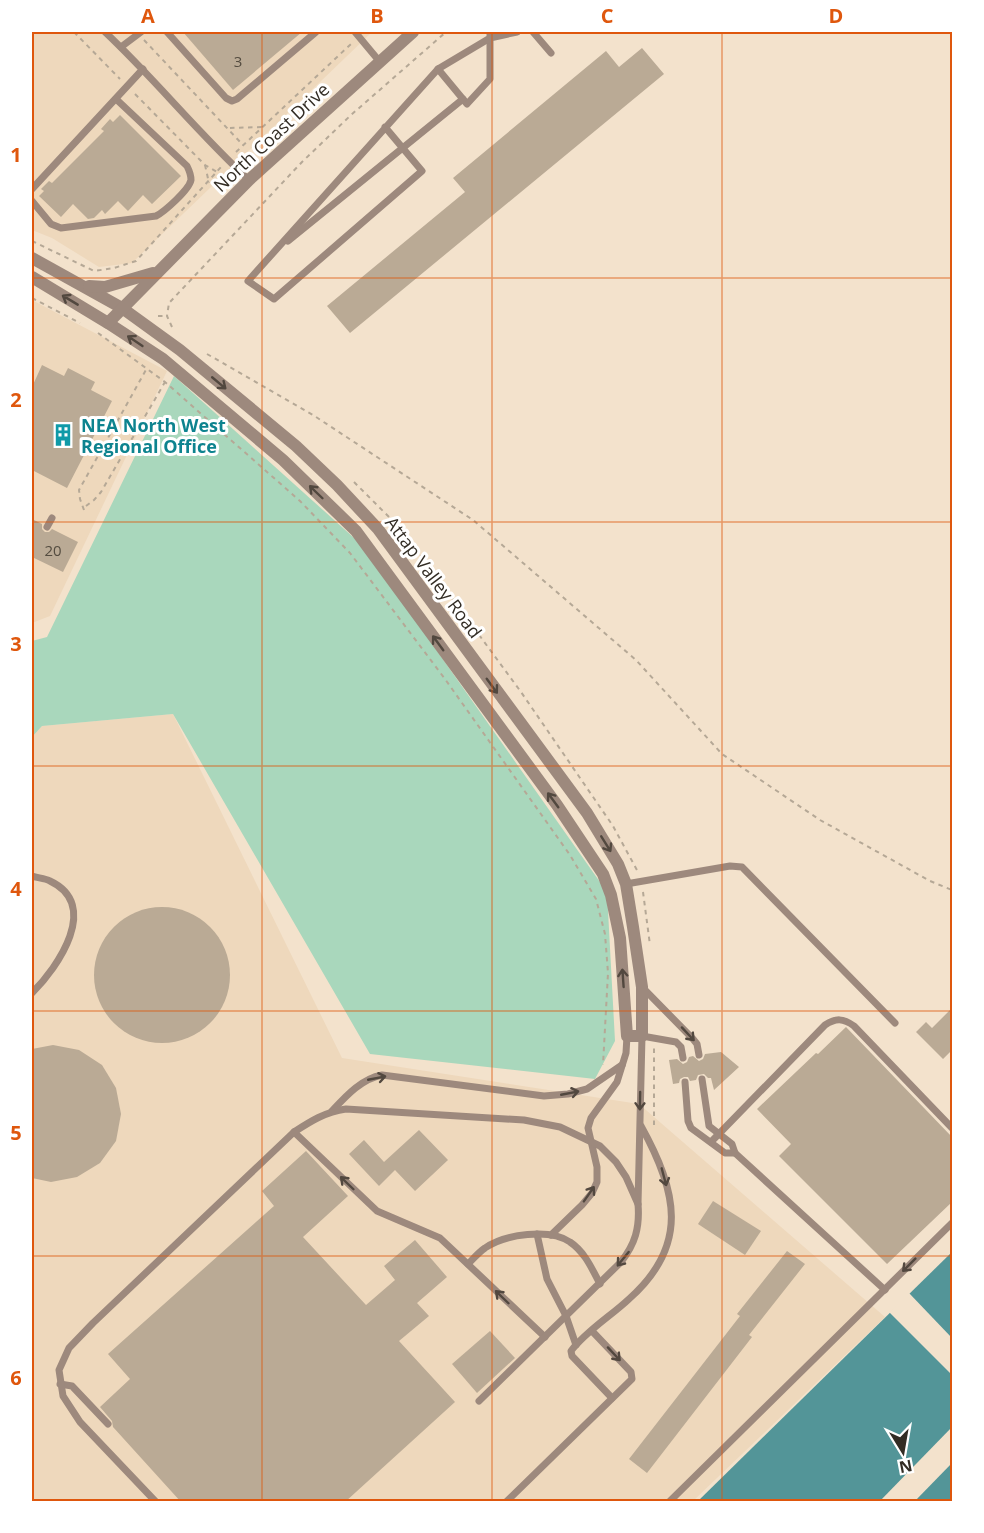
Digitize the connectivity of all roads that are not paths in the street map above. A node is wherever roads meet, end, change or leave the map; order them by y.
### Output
1 (105, 32) edge
2 (167, 32) edge
3 (316, 32) edge
4 (413, 32) edge
5 (517, 32) edge
6 (533, 32) edge
7 (140, 33) edge
8 (357, 34) edge
9 (490, 35) edge
10 (121, 47) junction
11 (551, 53) dead end
12 (380, 62) junction
13 (143, 69) junction
14 (438, 69) junction
15 (116, 99) junction
16 (463, 99) junction
17 (385, 127) junction
18 (403, 149) junction
19 (249, 180) junction
20 (32, 189) edge
21 (32, 201) edge
22 (271, 255) junction
23 (32, 258) edge
24 (157, 272) junction
25 (32, 277) edge
26 (84, 285) junction
27 (122, 308) junction
28 (108, 323) junction
29 (173, 346) junction
30 (163, 359) junction
31 (296, 446) junction
32 (283, 460) junction
33 (52, 518) dead end
34 (47, 527) dead end
35 (32, 876) edge
36 (626, 884) junction
37 (642, 987) junction
38 (32, 993) edge
39 (895, 1023) dead end
40 (627, 1036) junction
41 (648, 1037) junction
42 (699, 1055) dead end
43 (683, 1058) dead end
44 (622, 1065) junction
45 (702, 1079) dead end
46 (685, 1082) dead end
47 (331, 1111) junction
48 (640, 1124) junction
49 (952, 1128) edge
50 (294, 1132) junction
51 (719, 1134) junction
52 (591, 1142) junction
53 (711, 1142) junction
54 (735, 1153) junction
55 (638, 1204) junction
56 (952, 1223) edge
57 (537, 1234) junction
58 (551, 1235) junction
59 (468, 1264) junction
60 (600, 1284) junction
61 (885, 1290) junction
62 (566, 1316) junction
63 (592, 1331) junction
64 (544, 1337) junction
65 (576, 1345) junction
66 (60, 1384) junction
67 (612, 1398) junction
68 (479, 1401) dead end
69 (108, 1424) dead end
70 (156, 1502) edge
71 (506, 1502) edge
72 (669, 1502) edge

1 - 10 lane
2 - 3 lane
4 - 12 street, North Coast Drive
5 - 9 lane
6 - 11 lane
7 - 10 lane
8 - 12 lane
9 - 14 lane
9 - 16 lane
10 - 13 lane
12 - 19 street, North Coast Drive
13 - 15 lane
13 - 19 lane
14 - 16 lane
14 - 17 lane
15 - 20 lane
15 - 21 lane
16 - 18 lane
17 - 18 lane
17 - 22 lane
18 - 22 lane
18 - 22 lane
19 - 24 street, North Coast Drive
23 - 26 street, Attap Valley Road
24 - 26 street, North Coast Drive
24 - 27 street, North Coast Drive
28 -> 25 street, Attap Valley Road
26 - 27 street, Attap Valley Road
27 - 28 street, North Coast Drive
27 - 29 street, Attap Valley Road
30 -> 28 street, Attap Valley Road
29 - 30 lane
29 -> 31 street, Attap Valley Road
30 - 32 street, Attap Valley Road
31 - 32 street
31 -> 36 street, Attap Valley Road
40 -> 32 street, Attap Valley Road
33 - 34 lane
35 - 38 lane
36 - 37 street, Attap Valley Road
36 - 39 lane
37 - 41 street, Attap Valley Road
37 -> 42 lane
40 - 41 street
40 - 44 lane
41 - 43 lane
41 -> 48 lane
47 -> 44 lane
44 - 52 lane
45 - 51 lane
46 - 53 lane
47 - 50 lane
47 - 52 lane
48 - 55 lane
48 -> 63 lane
49 - 51 lane
59 -> 50 lane
50 - 66 lane
51 - 53 lane
51 - 54 lane
52 - 55 lane
58 -> 52 lane
53 - 54 lane
54 - 61 lane
55 -> 60 lane
56 -> 61 lane
57 - 58 lane
57 - 59 lane
57 - 62 lane
58 - 60 lane
64 -> 59 lane
60 - 62 lane
61 - 72 lane
62 - 64 lane
62 - 65 lane
63 - 65 lane
63 -> 67 lane
64 - 68 lane
65 - 67 lane
66 - 69 lane
66 - 70 lane
67 - 71 lane

